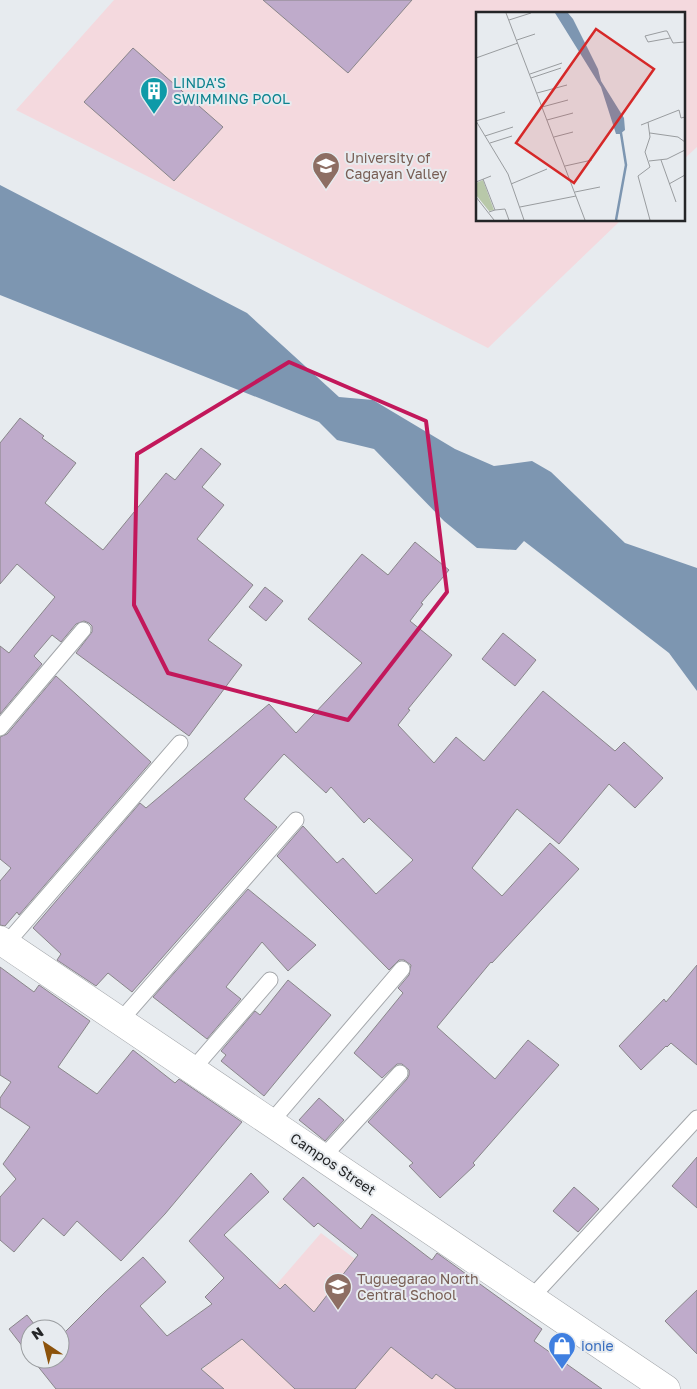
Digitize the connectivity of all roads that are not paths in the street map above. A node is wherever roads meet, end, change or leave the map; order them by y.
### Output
1 (83, 630) dead end
2 (0, 728) edge
3 (180, 743) dead end
4 (296, 820) dead end
5 (3, 942) edge
6 (402, 969) dead end
7 (270, 980) dead end
8 (120, 1021) junction
9 (193, 1069) junction
10 (400, 1072) dead end
11 (697, 1118) edge
12 (271, 1122) junction
13 (323, 1157) junction
14 (531, 1298) junction
15 (666, 1389) edge

1 - 2 lane
3 - 5 lane
4 - 8 lane
5 - 8 street, Campos Street
6 - 12 lane
7 - 9 lane
8 - 9 street, Campos Street
9 - 12 street, Campos Street
10 - 13 lane
11 - 14 lane
12 - 13 street, Campos Street
13 - 14 street, Campos Street
14 - 15 street, Campos Street

